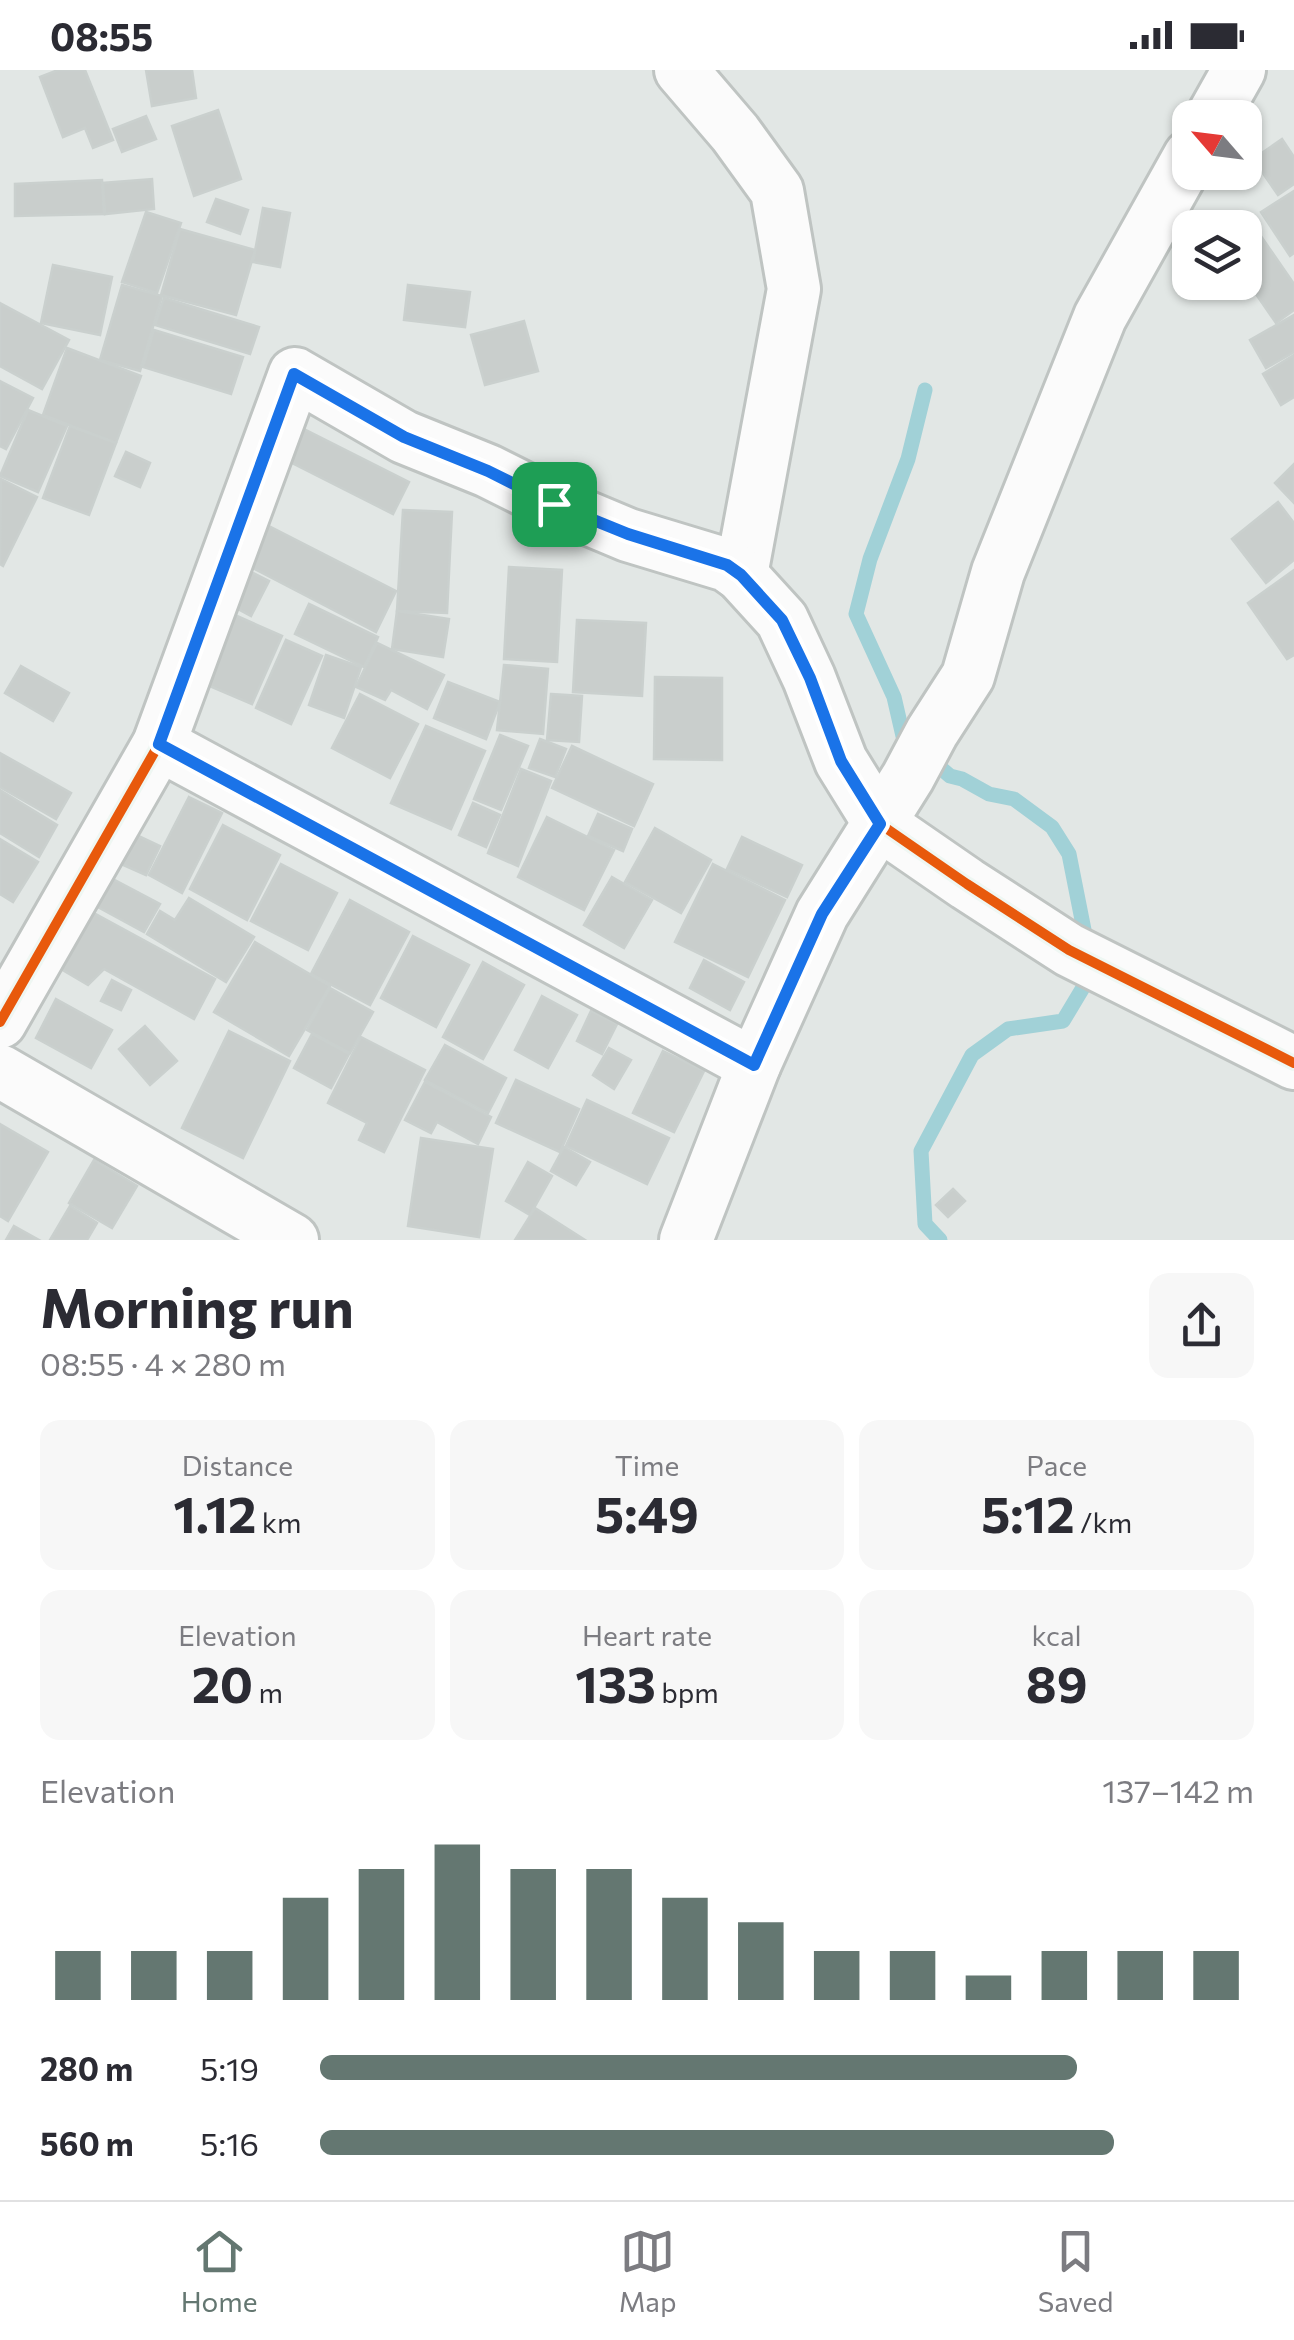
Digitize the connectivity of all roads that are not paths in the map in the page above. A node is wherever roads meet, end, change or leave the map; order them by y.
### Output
1 (682, 70) edge
2 (1239, 70) edge
3 (1222, 100) edge
4 (1172, 188) edge
5 (741, 575) junction
6 (159, 744) junction
7 (880, 824) junction
8 (0, 1022) edge
9 (1294, 1063) edge
10 (754, 1065) junction
11 (0, 1071) edge
12 (292, 1240) edge
13 (686, 1240) edge

1 - 5 street
2 - 3 street
4 - 7 street
5 - 6 street
5 - 7 street
6 - 8 street
6 - 10 street
7 - 9 street
7 - 10 street
10 - 13 street
11 - 12 street

